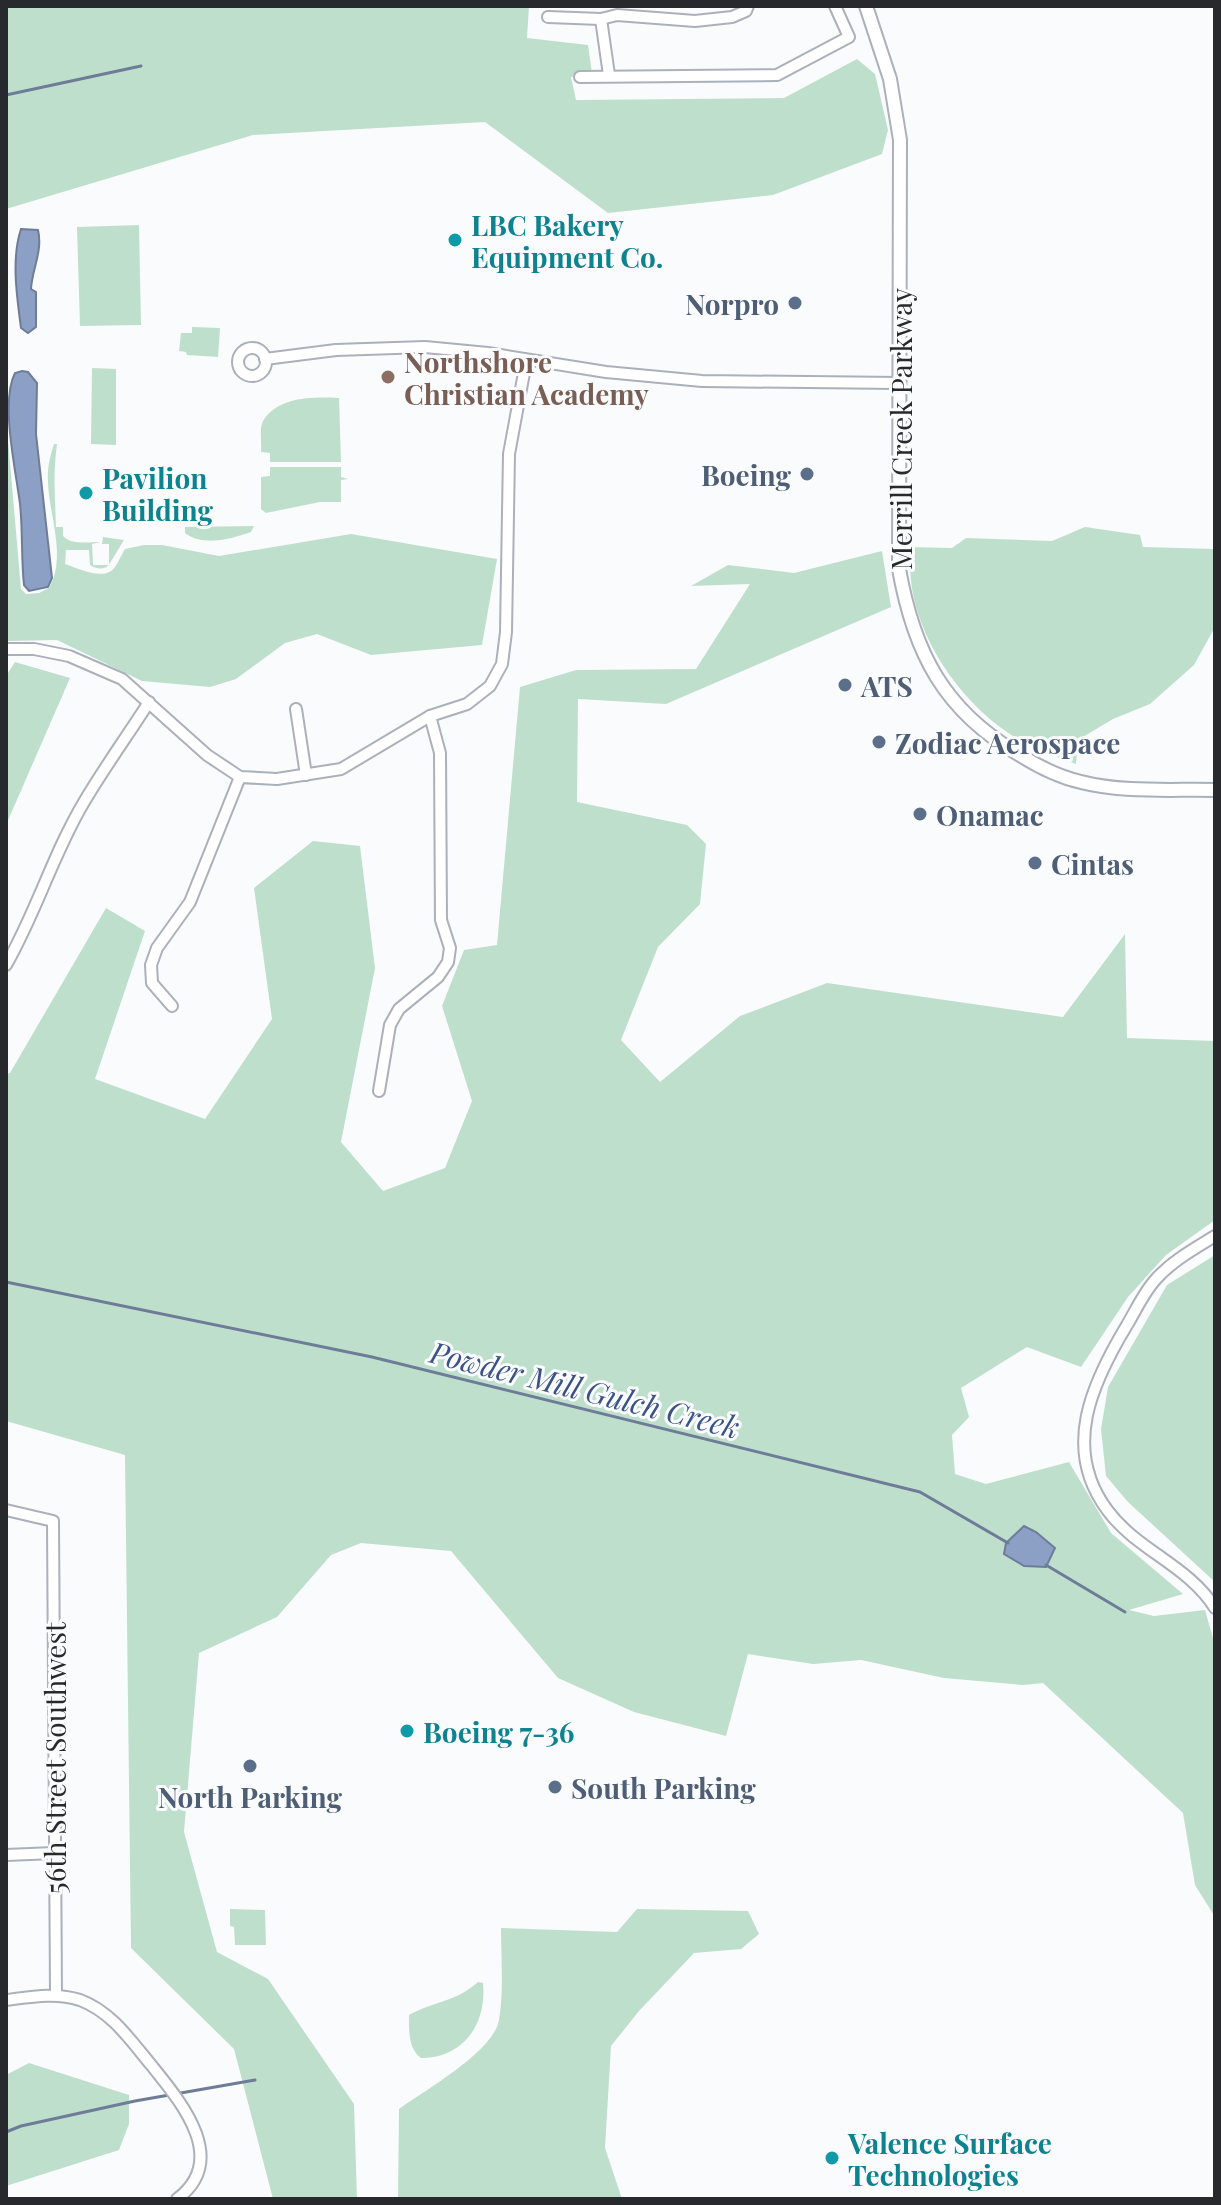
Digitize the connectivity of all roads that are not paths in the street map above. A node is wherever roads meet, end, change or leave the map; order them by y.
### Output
1 (748, 6) edge
2 (835, 6) edge
3 (866, 6) edge
4 (548, 17) dead end
5 (601, 19) junction
6 (609, 75) junction
7 (580, 77) dead end
8 (265, 359) dead end
9 (526, 362) junction
10 (899, 383) junction
11 (6, 649) edge
12 (149, 702) junction
13 (296, 709) dead end
14 (430, 716) junction
15 (306, 775) junction
16 (240, 777) junction
17 (1215, 790) edge
18 (6, 965) edge
19 (172, 1006) dead end
20 (379, 1091) dead end
21 (1215, 1236) edge
22 (6, 1510) edge
23 (1215, 1608) edge
24 (54, 1853) junction
25 (6, 1855) edge
26 (56, 1995) junction
27 (6, 2000) edge
28 (177, 2199) edge

1 - 5 street
2 - 6 street
3 - 10 street, Merrill Creek Parkway
4 - 5 street
5 - 6 street
6 - 7 street
8 - 9 street
9 - 10 street
9 - 14 street
10 - 17 street, Merrill Creek Parkway
11 - 12 street
12 - 16 street
12 - 18 street
13 - 15 street
14 - 15 street
14 - 20 street
15 - 16 street
16 - 19 street
21 - 23 street
22 - 24 street, 56th Street Southwest
24 - 25 street
24 - 26 street, 56th Street Southwest
26 - 27 street
26 - 28 street

